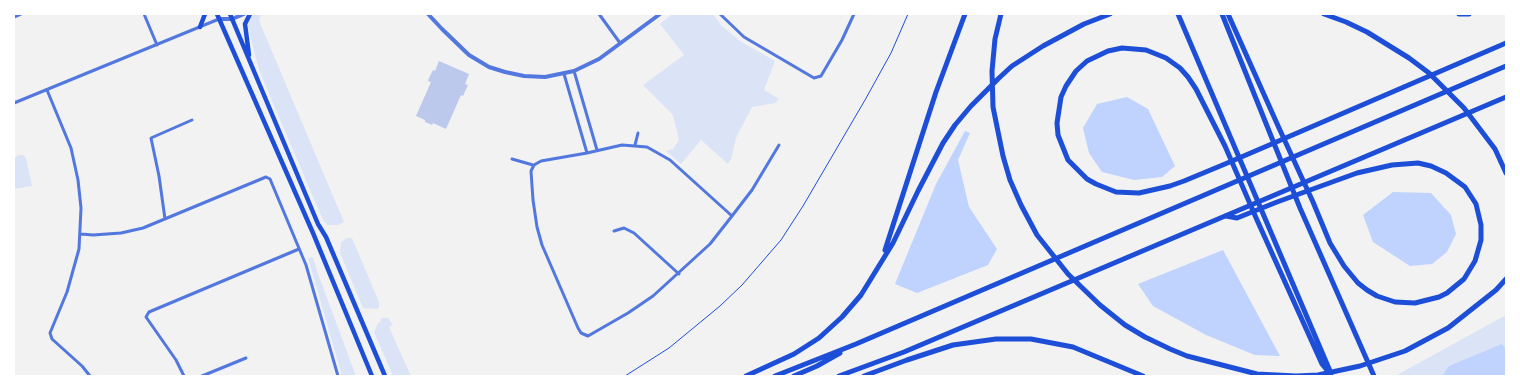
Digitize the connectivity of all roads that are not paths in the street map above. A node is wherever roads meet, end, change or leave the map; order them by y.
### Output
1 (21, 14) edge
2 (144, 14) edge
3 (205, 14) edge
4 (224, 14) edge
5 (244, 14) edge
6 (250, 14) edge
7 (427, 14) edge
8 (599, 14) edge
9 (660, 14) edge
10 (720, 14) edge
11 (854, 14) edge
12 (965, 14) edge
13 (1001, 14) edge
14 (1110, 14) edge
15 (1178, 14) edge
16 (1222, 14) edge
17 (1228, 14) edge
18 (1324, 14) edge
19 (1459, 14) edge
20 (1470, 14) edge
21 (218, 16) edge
22 (231, 16) edge
23 (14, 17) edge
24 (200, 27) junction
25 (620, 43) junction
26 (1506, 43) edge
27 (157, 44) junction
28 (251, 64) junction
29 (1506, 66) edge
30 (574, 71) junction
31 (564, 74) junction
32 (47, 90) junction
33 (1506, 97) edge
34 (14, 104) edge
35 (192, 120) dead end
36 (638, 132) dead end
37 (635, 145) junction
38 (779, 145) dead end
39 (597, 150) junction
40 (588, 153) junction
41 (512, 159) dead end
42 (534, 165) junction
43 (1506, 173) edge
44 (732, 216) junction
45 (1226, 216) junction
46 (165, 219) junction
47 (614, 231) dead end
48 (81, 234) junction
49 (299, 249) junction
50 (679, 274) junction
51 (874, 275) junction
52 (1506, 279) edge
53 (856, 344) junction
54 (246, 358) dead end
55 (1374, 375) edge
56 (90, 376) edge
57 (184, 376) edge
58 (202, 376) edge
59 (338, 376) edge
60 (372, 376) edge
61 (385, 376) edge
62 (746, 376) edge
63 (775, 376) edge
64 (794, 376) edge
65 (839, 376) edge
66 (864, 376) edge
67 (1143, 376) edge
68 (1332, 376) edge

1 - 23 street
2 - 27 street
3 - 24 main road
4 - 21 street
5 - 22 street
6 - 28 main road
7 - 31 street
8 - 25 street
9 - 25 street
10 - 11 street
12 - 51 highway
13 - 52 highway
14 - 51 highway
15 - 68 highway
16 - 55 highway
17 - 45 highway
18 - 43 highway
19 - 20 highway
21 - 22 street
21 - 24 street
21 - 60 main road
22 - 28 main road
24 - 27 street
25 - 30 street
26 - 68 highway
27 - 32 street
28 - 61 main road
29 - 53 highway
30 - 31 street
30 - 39 street
31 - 40 street
32 - 34 street
32 - 48 street
33 - 45 highway
35 - 46 street
36 - 37 street
37 - 39 street
37 - 44 street
38 - 44 street
39 - 40 street
40 - 42 street
41 - 42 street
42 - 50 street
44 - 50 street
45 - 65 highway
46 - 48 street
46 - 49 street
47 - 50 street
48 - 56 street
49 - 57 street
49 - 59 street
51 - 62 highway
53 - 63 highway
53 - 64 highway
54 - 58 street
66 - 67 highway

